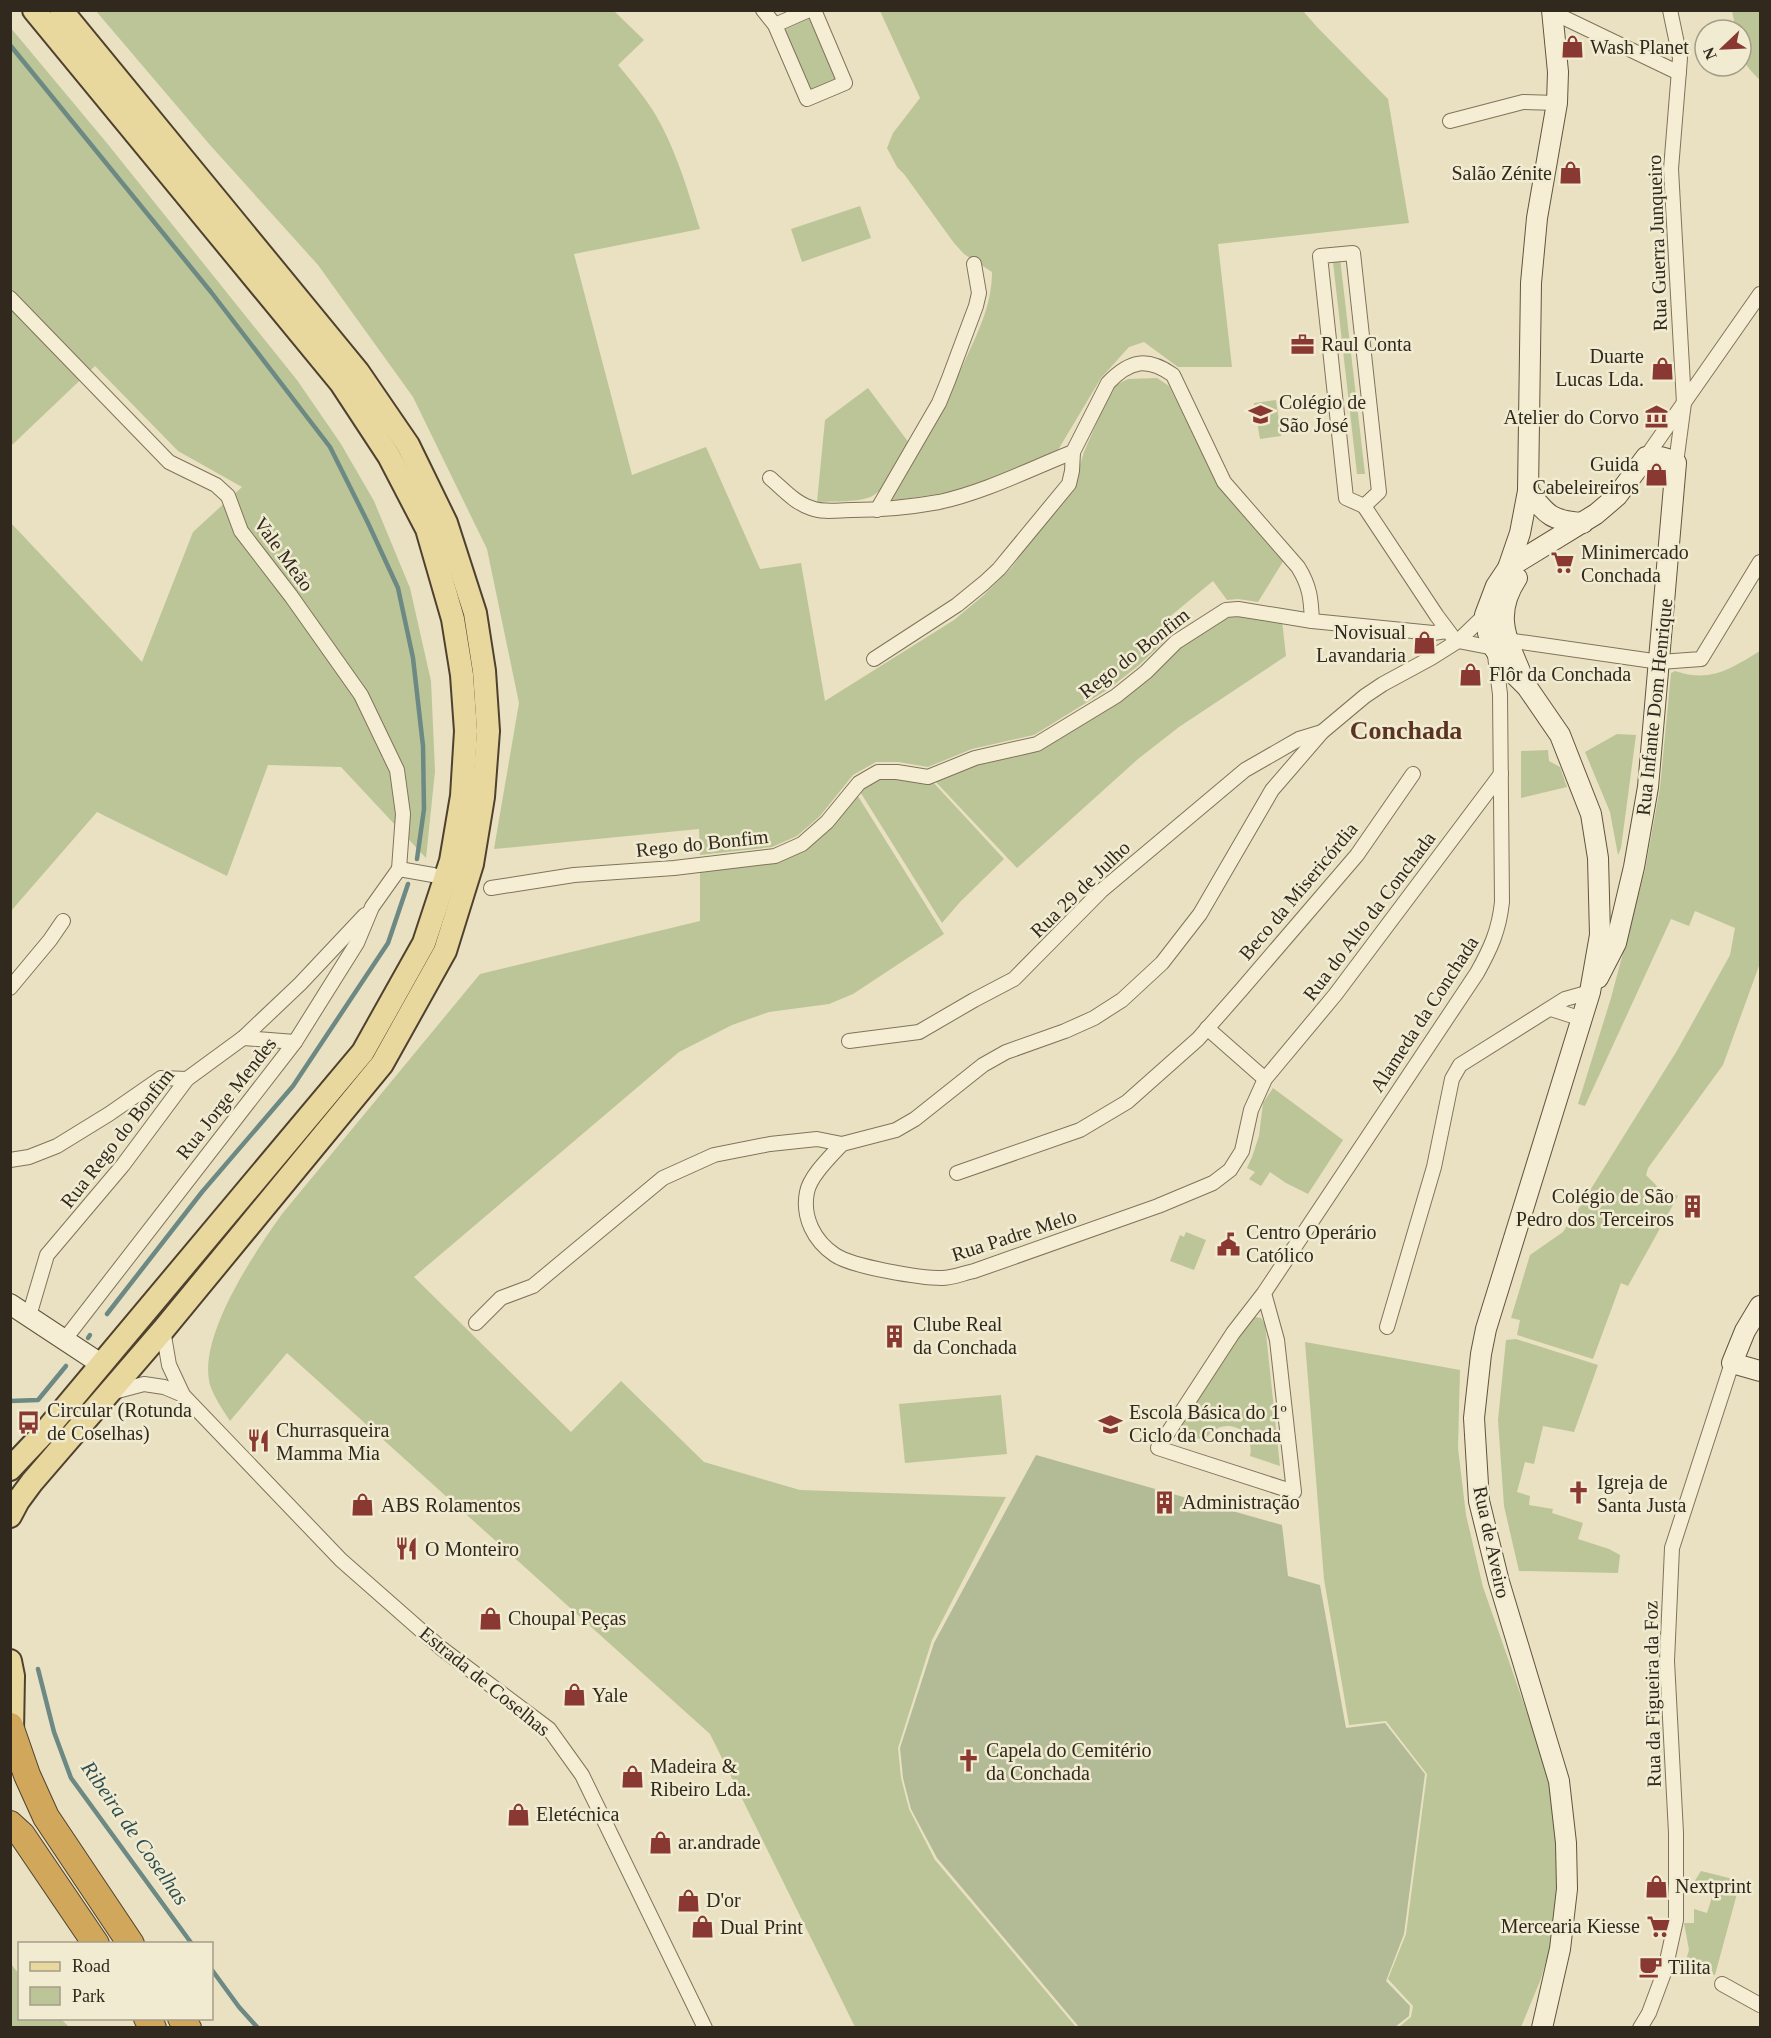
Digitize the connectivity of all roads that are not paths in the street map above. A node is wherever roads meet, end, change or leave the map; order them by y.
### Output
1 (34, 10) edge
2 (61, 10) edge
3 (763, 10) edge
4 (809, 10) edge
5 (814, 10) edge
6 (1670, 10) edge
7 (1551, 11) edge
8 (775, 25) junction
9 (1679, 73) junction
10 (1557, 103) junction
11 (1450, 121) dead end
12 (974, 264) dead end
13 (1761, 294) edge
14 (10, 298) edge
15 (1684, 403) junction
16 (1073, 452) junction
17 (1646, 457) junction
18 (1676, 464) junction
19 (770, 478) dead end
20 (1527, 491) junction
21 (1364, 506) junction
22 (877, 510) junction
23 (1583, 523) junction
24 (1541, 548) junction
25 (1761, 562) edge
26 (1508, 568) junction
27 (1485, 615) junction
28 (1312, 621) junction
29 (1447, 632) junction
30 (1458, 641) junction
31 (1501, 644) junction
32 (874, 659) dead end
33 (1660, 662) junction
34 (1527, 687) junction
35 (1322, 732) junction
36 (1413, 774) dead end
37 (1501, 774) junction
38 (1634, 867) joint
39 (399, 869) junction
40 (433, 875) dead end
41 (491, 888) dead end
42 (372, 907) junction
43 (63, 921) dead end
44 (10, 988) edge
45 (1590, 992) junction
46 (1551, 1009) junction
47 (1582, 1019) junction
48 (1208, 1028) junction
49 (243, 1038) junction
50 (849, 1041) dead end
51 (295, 1042) junction
52 (187, 1079) junction
53 (1265, 1079) junction
54 (842, 1144) junction
55 (10, 1160) edge
56 (957, 1173) dead end
57 (1264, 1293) junction
58 (10, 1304) edge
59 (1761, 1306) edge
60 (29, 1316) junction
61 (476, 1323) dead end
62 (1387, 1327) dead end
63 (163, 1330) junction
64 (65, 1339) junction
65 (1732, 1363) junction
66 (101, 1364) junction
67 (1761, 1371) edge
68 (108, 1394) junction
69 (183, 1395) junction
70 (10, 1469) edge
71 (10, 1516) edge
72 (10, 1661) edge
73 (11, 1729) edge
74 (10, 1824) edge
75 (95, 1942) edge
76 (129, 1942) edge
77 (1722, 1984) dead end
78 (1761, 2005) edge
79 (705, 2028) edge
80 (1542, 2028) edge
81 (1640, 2028) edge

1 - 66 main road
2 - 63 main road
3 - 8 street
4 - 8 street
5 - 8 street
6 - 9 street, Rua Guerra Junqueiro
7 - 9 street
7 - 10 street
9 - 15 street, Rua Guerra Junqueiro
10 - 11 street
10 - 20 street
12 - 22 street
13 - 15 street
14 - 39 street, Vale Meão
15 - 17 street
15 - 18 street, Rua Infante Dom Henrique
16 - 22 street
16 - 28 street
16 - 32 street
17 - 18 street
17 - 23 street
18 - 33 street, Rua Infante Dom Henrique
19 - 22 street
20 - 23 street
20 - 26 street
21 - 21 street
21 - 29 street
23 - 24 street
24 - 26 street
24 - 31 street
25 - 33 street
26 - 27 street
27 - 30 street
27 - 31 street
28 - 29 street, Rego do Bonfim
28 - 41 street, Rego do Bonfim
29 - 30 street
30 - 31 street
30 - 35 street
31 - 33 street
31 - 34 street
31 - 34 street, Rua de Aveiro
31 - 37 street, Alameda da Conchada
33 - 38 street, Rua Infante Dom Henrique
34 - 45 street, Rua de Aveiro
35 - 50 street, Rua 29 de Julho
35 - 54 street
36 - 48 street, Beco da Misericórdia
37 - 53 street, Rua do Alto da Conchada
37 - 57 street, Alameda da Conchada
38 - 45 street, Rua de Aveiro
39 - 40 street
39 - 42 street, Rua Jorge Mendes
42 - 49 street, Rua Rego do Bonfim
42 - 51 street, Rua Jorge Mendes
43 - 44 street
45 - 46 street
45 - 47 street, Rua de Aveiro
46 - 47 street
46 - 62 street
47 - 80 street, Rua de Aveiro
48 - 53 street
48 - 56 street, Beco da Misericórdia
49 - 51 street
49 - 52 street, Rua Rego do Bonfim
51 - 64 street, Rua Jorge Mendes
52 - 55 street
52 - 60 street, Rua Rego do Bonfim
53 - 54 street, Rua Padre Melo
54 - 61 street
57 - 57 street, Alameda da Conchada
58 - 60 street
59 - 65 street
60 - 64 street
63 - 68 main road
63 - 69 street, Estrada de Coselhas
64 - 66 street
65 - 67 street
65 - 81 street, Rua da Figueira da Foz
66 - 70 main road
68 - 69 street, Estrada de Coselhas
68 - 71 main road
69 - 79 street, Estrada de Coselhas
72 - 73 main road
73 - 76 highway
74 - 75 highway
77 - 78 street

